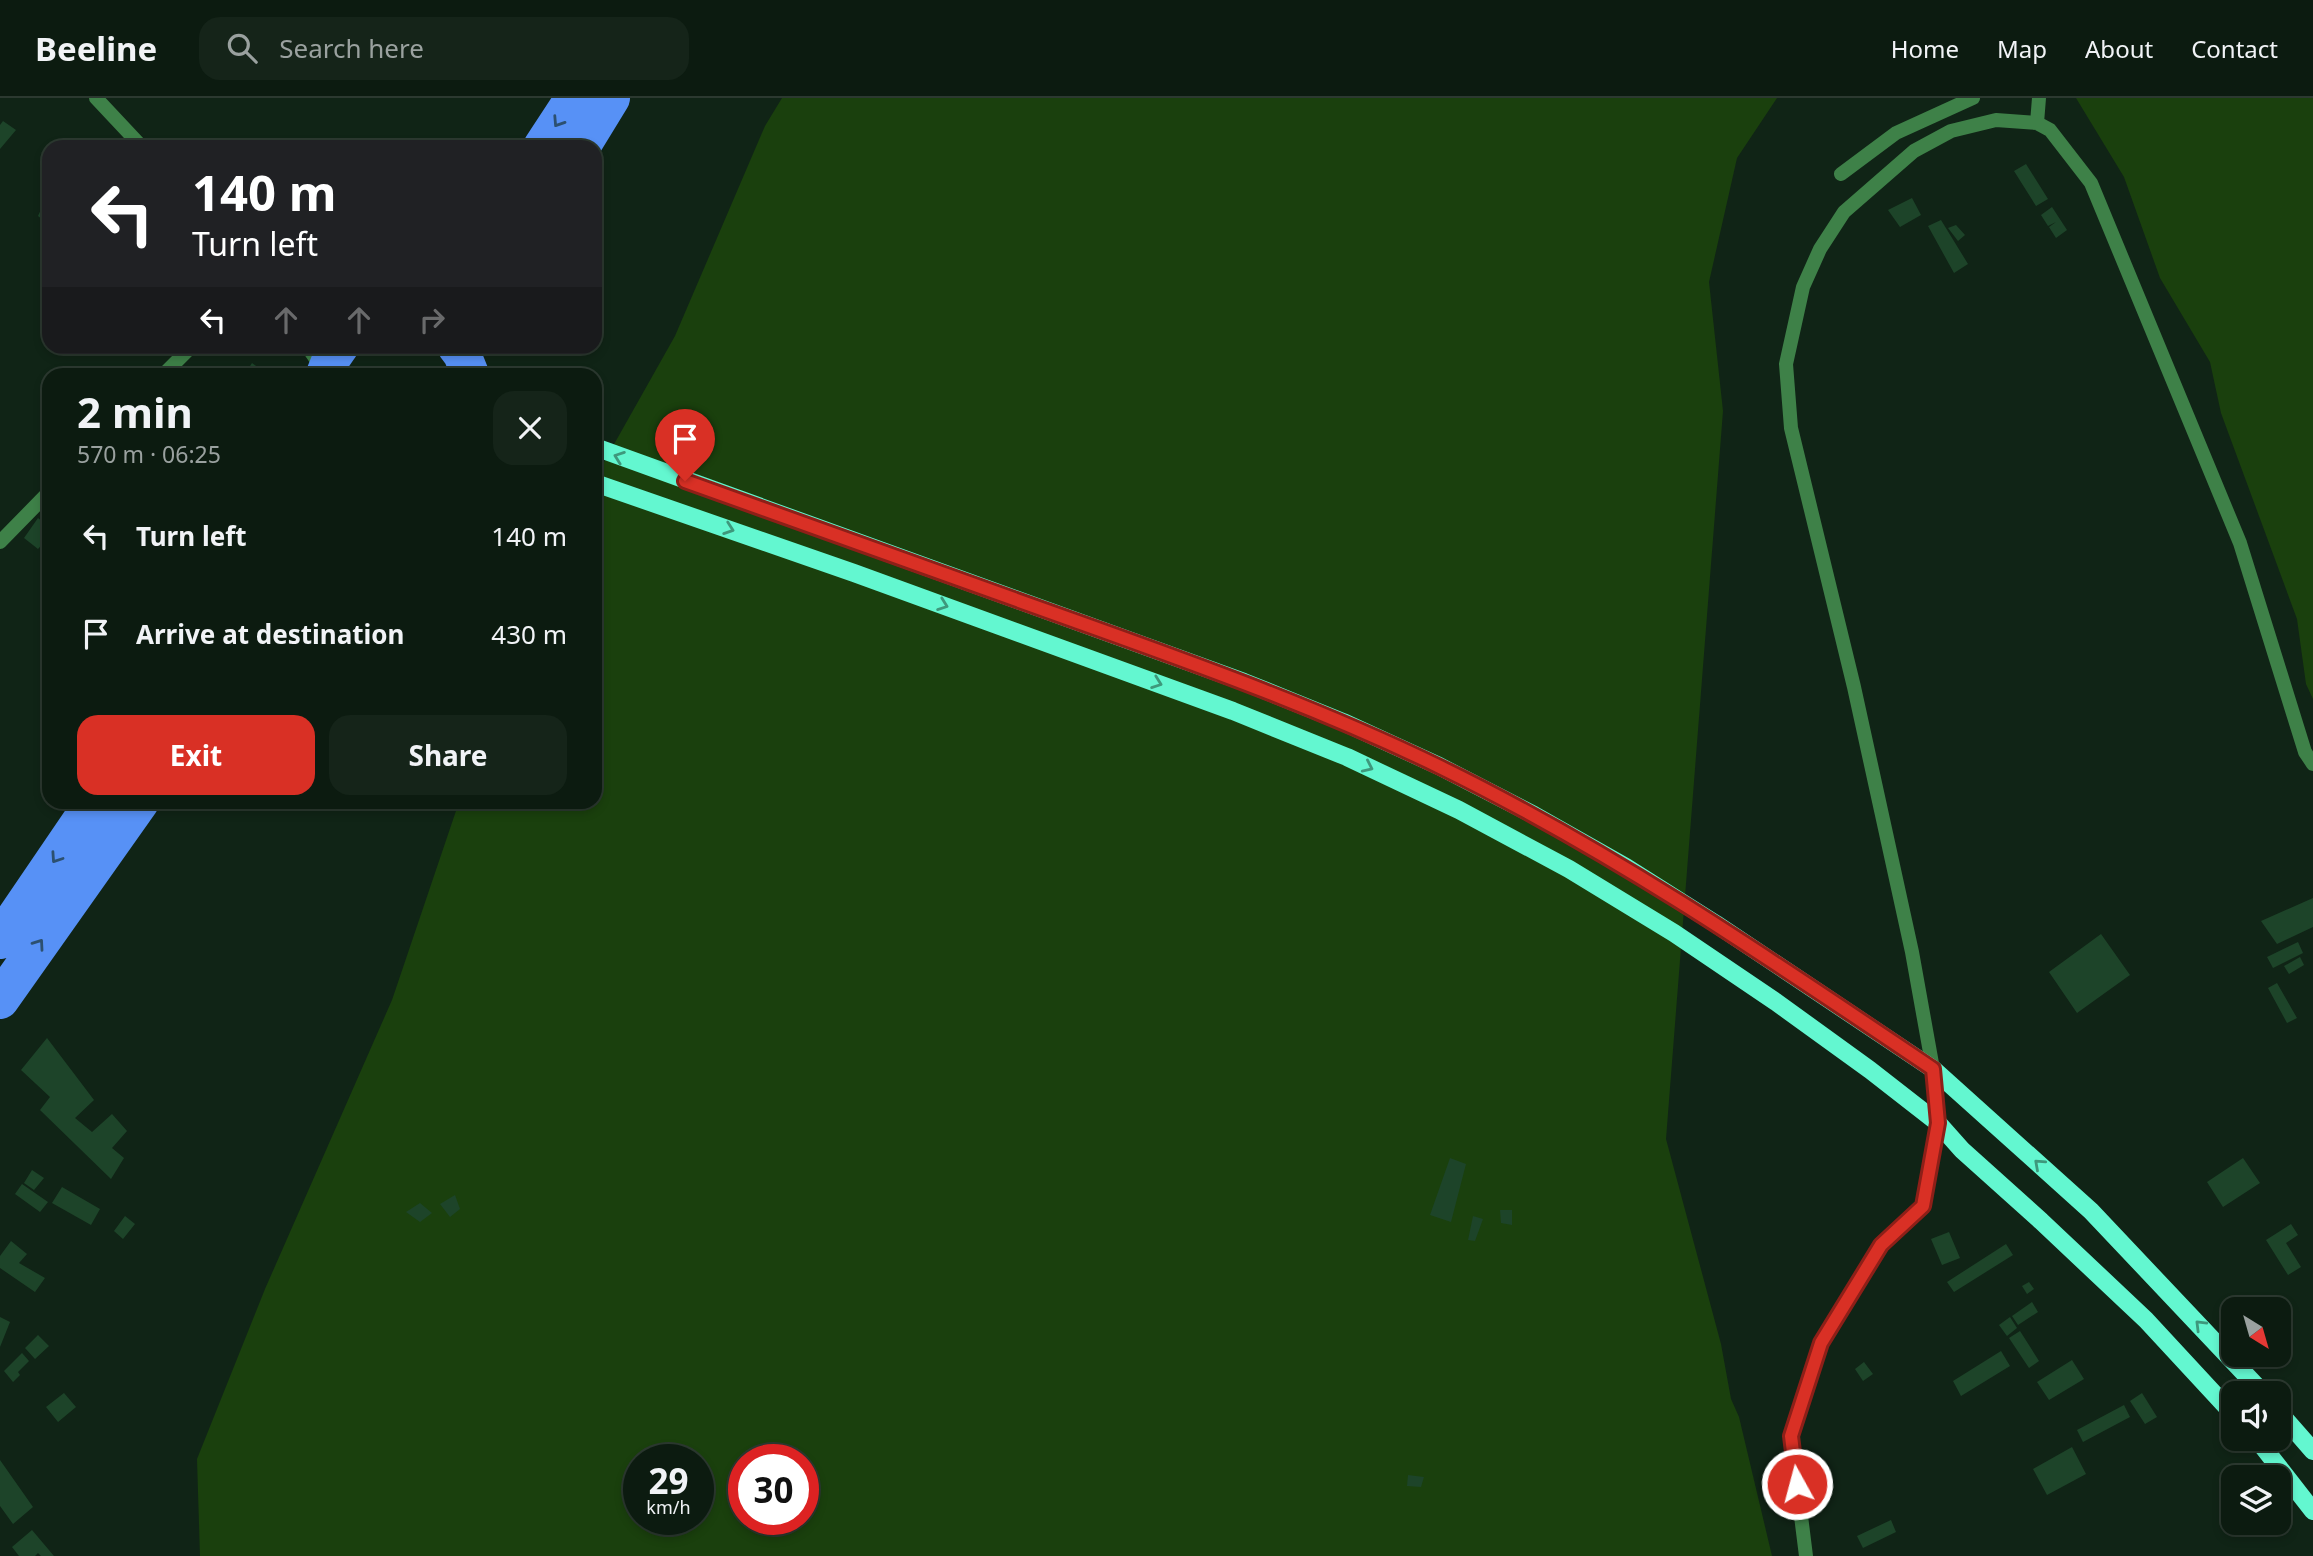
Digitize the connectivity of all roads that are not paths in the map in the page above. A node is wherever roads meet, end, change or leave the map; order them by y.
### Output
1 (96, 98) edge
2 (574, 98) edge
3 (611, 98) edge
4 (1973, 98) edge
5 (2039, 98) edge
6 (2037, 123) junction
7 (135, 140) edge
8 (547, 140) edge
9 (585, 140) edge
10 (1841, 174) dead end
11 (184, 354) edge
12 (170, 368) edge
13 (602, 450) edge
14 (602, 485) edge
15 (42, 499) edge
16 (0, 542) edge
17 (2313, 764) edge
18 (89, 809) edge
19 (135, 809) edge
20 (0, 940) edge
21 (0, 1000) edge
22 (1933, 1069) junction
23 (1938, 1123) junction
24 (2252, 1381) edge
25 (2221, 1401) edge
26 (2291, 1426) edge
27 (2266, 1451) edge
28 (2313, 1451) edge
29 (2313, 1511) edge
30 (1805, 1556) edge

1 - 7 street
2 -> 8 highway
3 - 9 highway
4 - 10 street
5 - 6 street
6 - 17 street
6 - 22 street
11 - 12 street
22 -> 13 main road
14 -> 23 main road
15 - 16 street
18 -> 20 highway
21 -> 19 highway
22 - 23 street
24 -> 22 main road
23 - 25 main road
23 - 30 street
26 - 28 main road
27 - 29 main road

